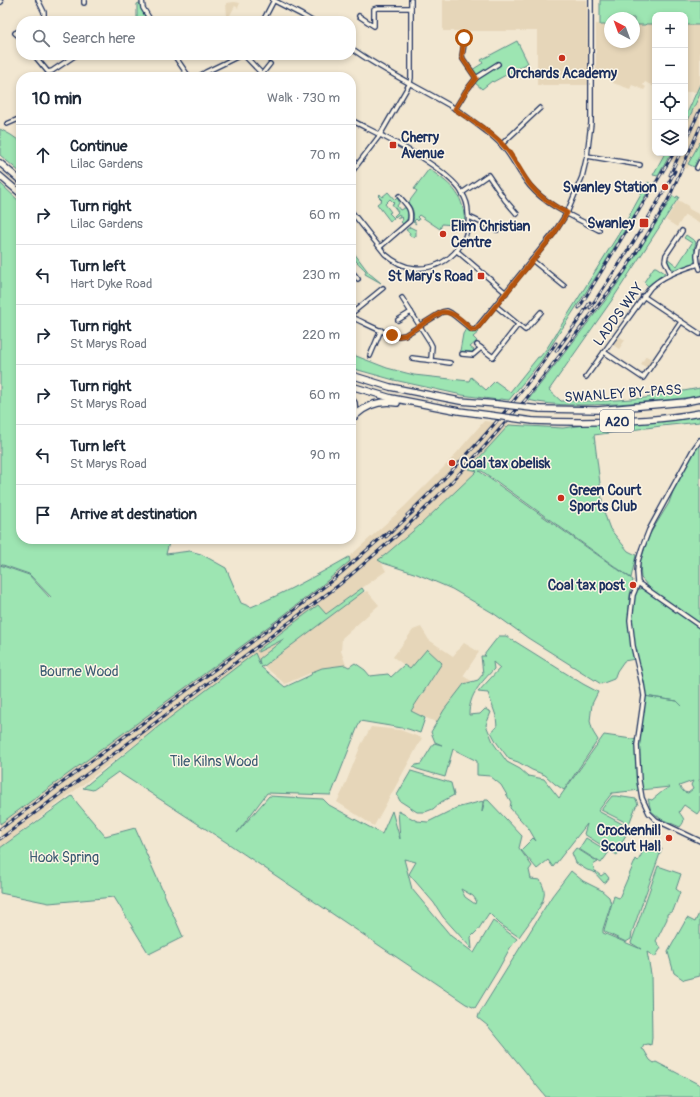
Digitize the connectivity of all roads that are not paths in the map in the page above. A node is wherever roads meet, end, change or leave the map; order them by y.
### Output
1 (38, 0) edge
2 (142, 0) edge
3 (273, 0) edge
4 (411, 0) edge
5 (591, 0) edge
6 (411, 8) junction
7 (44, 16) edge
8 (148, 16) edge
9 (265, 16) edge
10 (305, 16) edge
11 (359, 16) dead end
12 (11, 32) dead end
13 (15, 33) edge
14 (464, 38) dead end
15 (356, 51) edge
16 (38, 60) edge
17 (68, 60) edge
18 (177, 60) edge
19 (231, 60) edge
20 (249, 60) edge
21 (270, 64) dead end
22 (498, 64) dead end
23 (48, 72) edge
24 (48, 72) edge
25 (186, 72) edge
26 (206, 72) edge
27 (261, 72) edge
28 (266, 72) edge
29 (476, 78) junction
30 (410, 83) junction
31 (540, 108) dead end
32 (455, 109) junction
33 (16, 120) edge
34 (356, 123) edge
35 (8, 124) dead end
36 (380, 135) junction
37 (502, 144) junction
38 (588, 156) junction
39 (700, 162) edge
40 (0, 163) edge
41 (356, 166) edge
42 (640, 166) dead end
43 (697, 168) dead end
44 (0, 176) edge
45 (16, 177) edge
46 (16, 190) edge
47 (462, 193) junction
48 (399, 196) dead end
49 (567, 213) junction
50 (517, 214) dead end
51 (356, 217) edge
52 (469, 217) junction
53 (497, 230) dead end
54 (599, 230) dead end
55 (682, 232) dead end
56 (700, 242) edge
57 (380, 247) junction
58 (457, 251) junction
59 (532, 260) junction
60 (698, 264) junction
61 (700, 269) edge
62 (671, 274) junction
63 (564, 286) dead end
64 (383, 288) dead end
65 (506, 293) junction
66 (643, 296) junction
67 (402, 298) dead end
68 (496, 306) junction
69 (356, 312) edge
70 (411, 312) junction
71 (541, 312) dead end
72 (356, 318) edge
73 (398, 320) dead end
74 (682, 322) junction
75 (518, 324) junction
76 (419, 325) junction
77 (381, 330) junction
78 (700, 334) edge
79 (604, 352) junction
80 (462, 354) dead end
81 (370, 356) dead end
82 (412, 358) dead end
83 (431, 359) junction
84 (450, 363) dead end
85 (356, 377) edge
86 (586, 377) dead end
87 (356, 388) edge
88 (700, 399) edge
89 (700, 413) edge
90 (482, 414) junction
91 (356, 415) edge
92 (700, 440) edge
93 (638, 583) junction
94 (700, 626) edge
95 (700, 841) edge

1 - 7 street
2 - 8 street
3 - 9 street
3 - 10 street
4 - 6 street
5 - 38 street
6 - 11 street
6 - 30 street
12 - 13 street
14 - 29 street
15 - 30 street
16 - 24 street
17 - 23 street
18 - 25 street
19 - 26 street
20 - 27 street
21 - 28 street
22 - 29 street
29 - 32 street
30 - 32 street
30 - 36 street
31 - 37 street
32 - 37 street
33 - 35 street
34 - 36 street
36 - 41 street
36 - 47 street
37 - 49 street
38 - 42 street
38 - 49 street
39 - 43 street
40 - 45 highway
44 - 46 highway
47 - 50 street
47 - 52 street
48 - 57 street
49 - 54 street
49 - 59 street
51 - 57 street
52 - 53 street
52 - 58 street
55 - 62 street
56 - 60 street
57 - 58 street
58 - 65 street
59 - 63 street
59 - 65 street
60 - 61 street
60 - 62 street, LADDS WAY
62 - 66 street, LADDS WAY
64 - 69 street
65 - 68 street
66 - 74 street
66 - 79 street, LADDS WAY
67 - 70 street
68 - 75 street
68 - 76 street
70 - 73 street
70 - 76 street
71 - 75 street
72 - 77 street
74 - 78 street
74 - 79 street
75 - 80 street
76 - 77 street
76 - 83 street
77 - 81 street
79 - 86 street, LADDS WAY
82 - 83 street
83 - 84 street
85 - 88 highway, SWANLEY BY-PASS / A20, bridge
87 - 90 highway, A20
89 - 90 highway, SWANLEY BY-PASS / A20, bridge
90 - 91 highway
92 - 93 street
93 - 94 street
93 - 95 street

